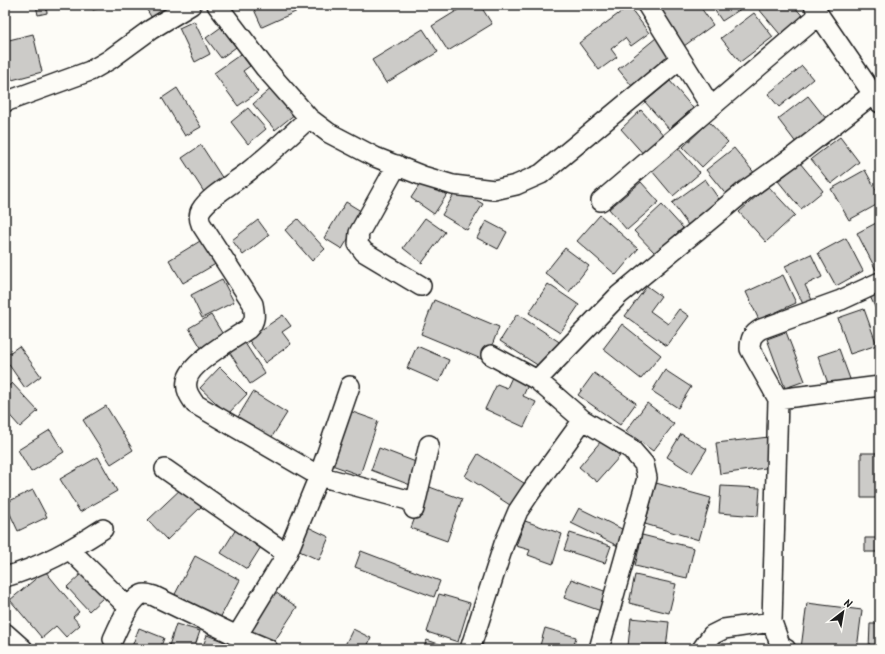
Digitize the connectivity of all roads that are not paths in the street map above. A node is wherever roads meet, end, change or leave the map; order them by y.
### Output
1 (191, 5) edge
2 (217, 5) edge
3 (647, 5) edge
4 (817, 10) edge
5 (680, 59) junction
6 (876, 98) edge
7 (5, 102) edge
8 (711, 107) junction
9 (310, 118) junction
10 (397, 165) junction
11 (601, 201) dead end
12 (880, 282) edge
13 (420, 286) dead end
14 (491, 355) dead end
15 (537, 380) junction
16 (350, 386) dead end
17 (880, 386) edge
18 (778, 400) junction
19 (583, 420) junction
20 (429, 445) dead end
21 (165, 469) dead end
22 (320, 476) junction
23 (103, 529) dead end
24 (70, 550) junction
25 (287, 554) junction
26 (5, 577) edge
27 (129, 608) junction
28 (772, 622) junction
29 (5, 633) edge
30 (237, 636) junction
31 (113, 639) dead end
32 (23, 649) edge
33 (268, 649) edge
34 (470, 649) edge
35 (599, 649) edge
36 (702, 649) edge
37 (786, 649) edge

1 - 7 street
2 - 9 street
3 - 5 street
4 - 6 street
4 - 8 street
5 - 8 street
5 - 10 street
6 - 15 street
8 - 11 street
9 - 10 street
9 - 22 street
10 - 13 street
12 - 18 street
14 - 15 street
15 - 19 street
16 - 22 street
17 - 18 street
18 - 28 street
19 - 34 street
19 - 35 street
20 - 22 street
21 - 25 street
22 - 25 street
23 - 24 street
24 - 26 street
24 - 27 street
25 - 30 street
27 - 30 street
27 - 31 street
28 - 36 street
28 - 37 street
29 - 32 street
30 - 33 street

